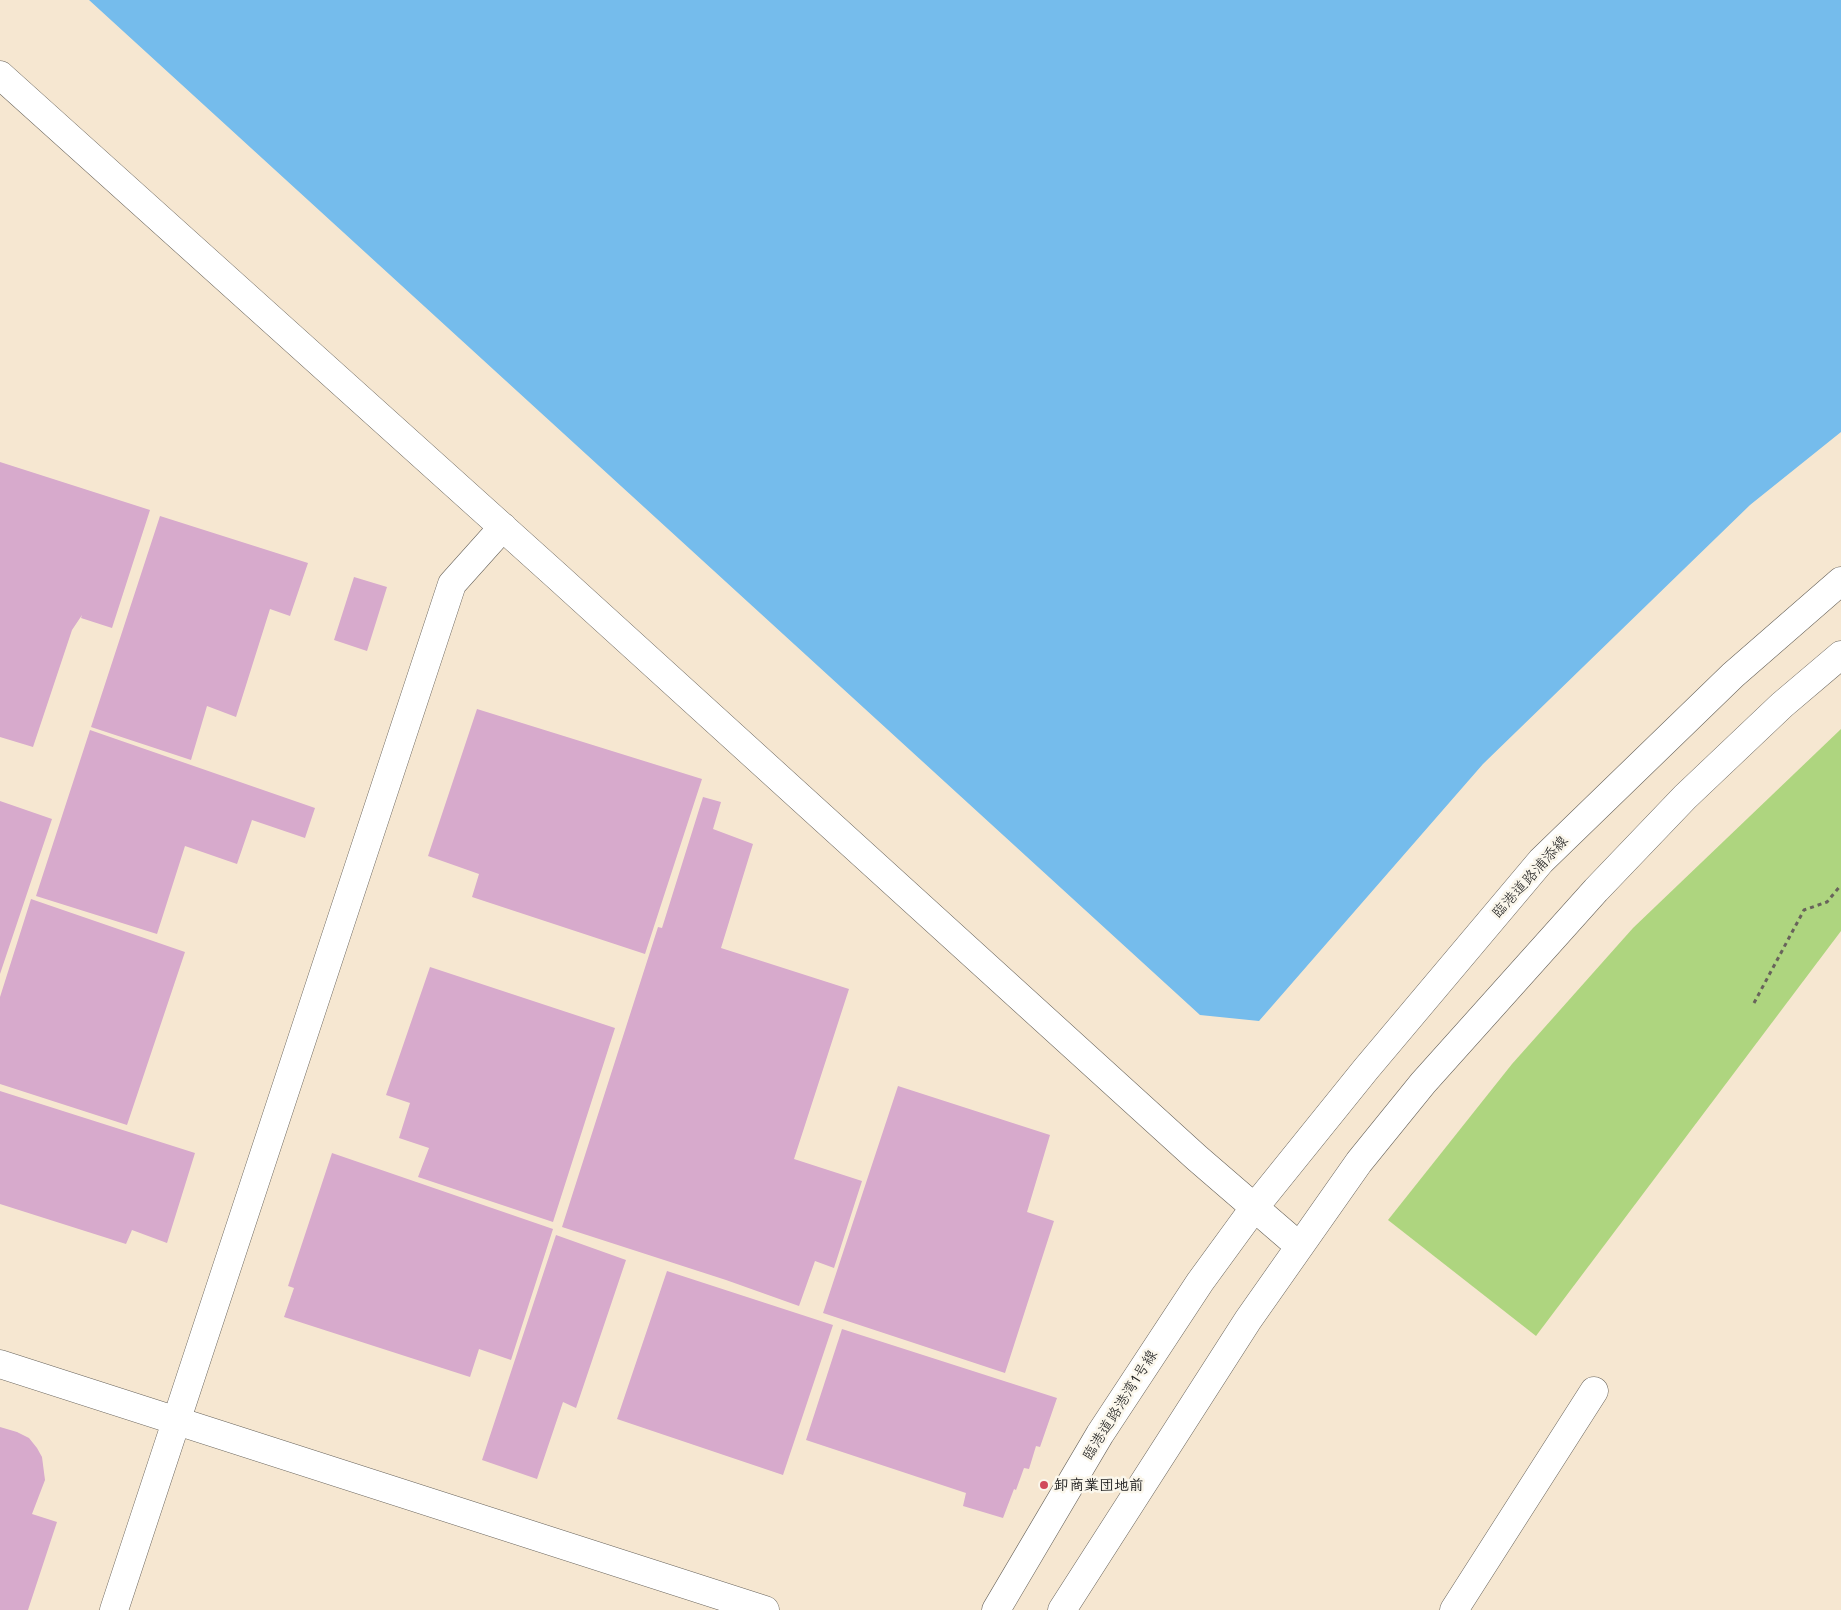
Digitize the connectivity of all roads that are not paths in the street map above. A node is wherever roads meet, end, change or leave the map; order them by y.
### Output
1 (2, 81) edge
2 (502, 527) junction
3 (1841, 581) edge
4 (1841, 655) edge
5 (1254, 1208) junction
6 (1299, 1246) junction
7 (0, 1364) edge
8 (1594, 1391) dead end
9 (176, 1421) junction
10 (114, 1610) edge
11 (765, 1610) edge
12 (996, 1610) edge
13 (1062, 1610) edge
14 (1454, 1610) edge

1 - 2 street
2 - 5 street
2 - 9 street
3 - 5 street, 臨港道路浦添線
4 - 6 street
5 - 6 street
5 - 12 street, 臨港道路港湾1号線
6 - 13 street
7 - 9 street
8 - 14 street
9 - 10 street
9 - 11 street

